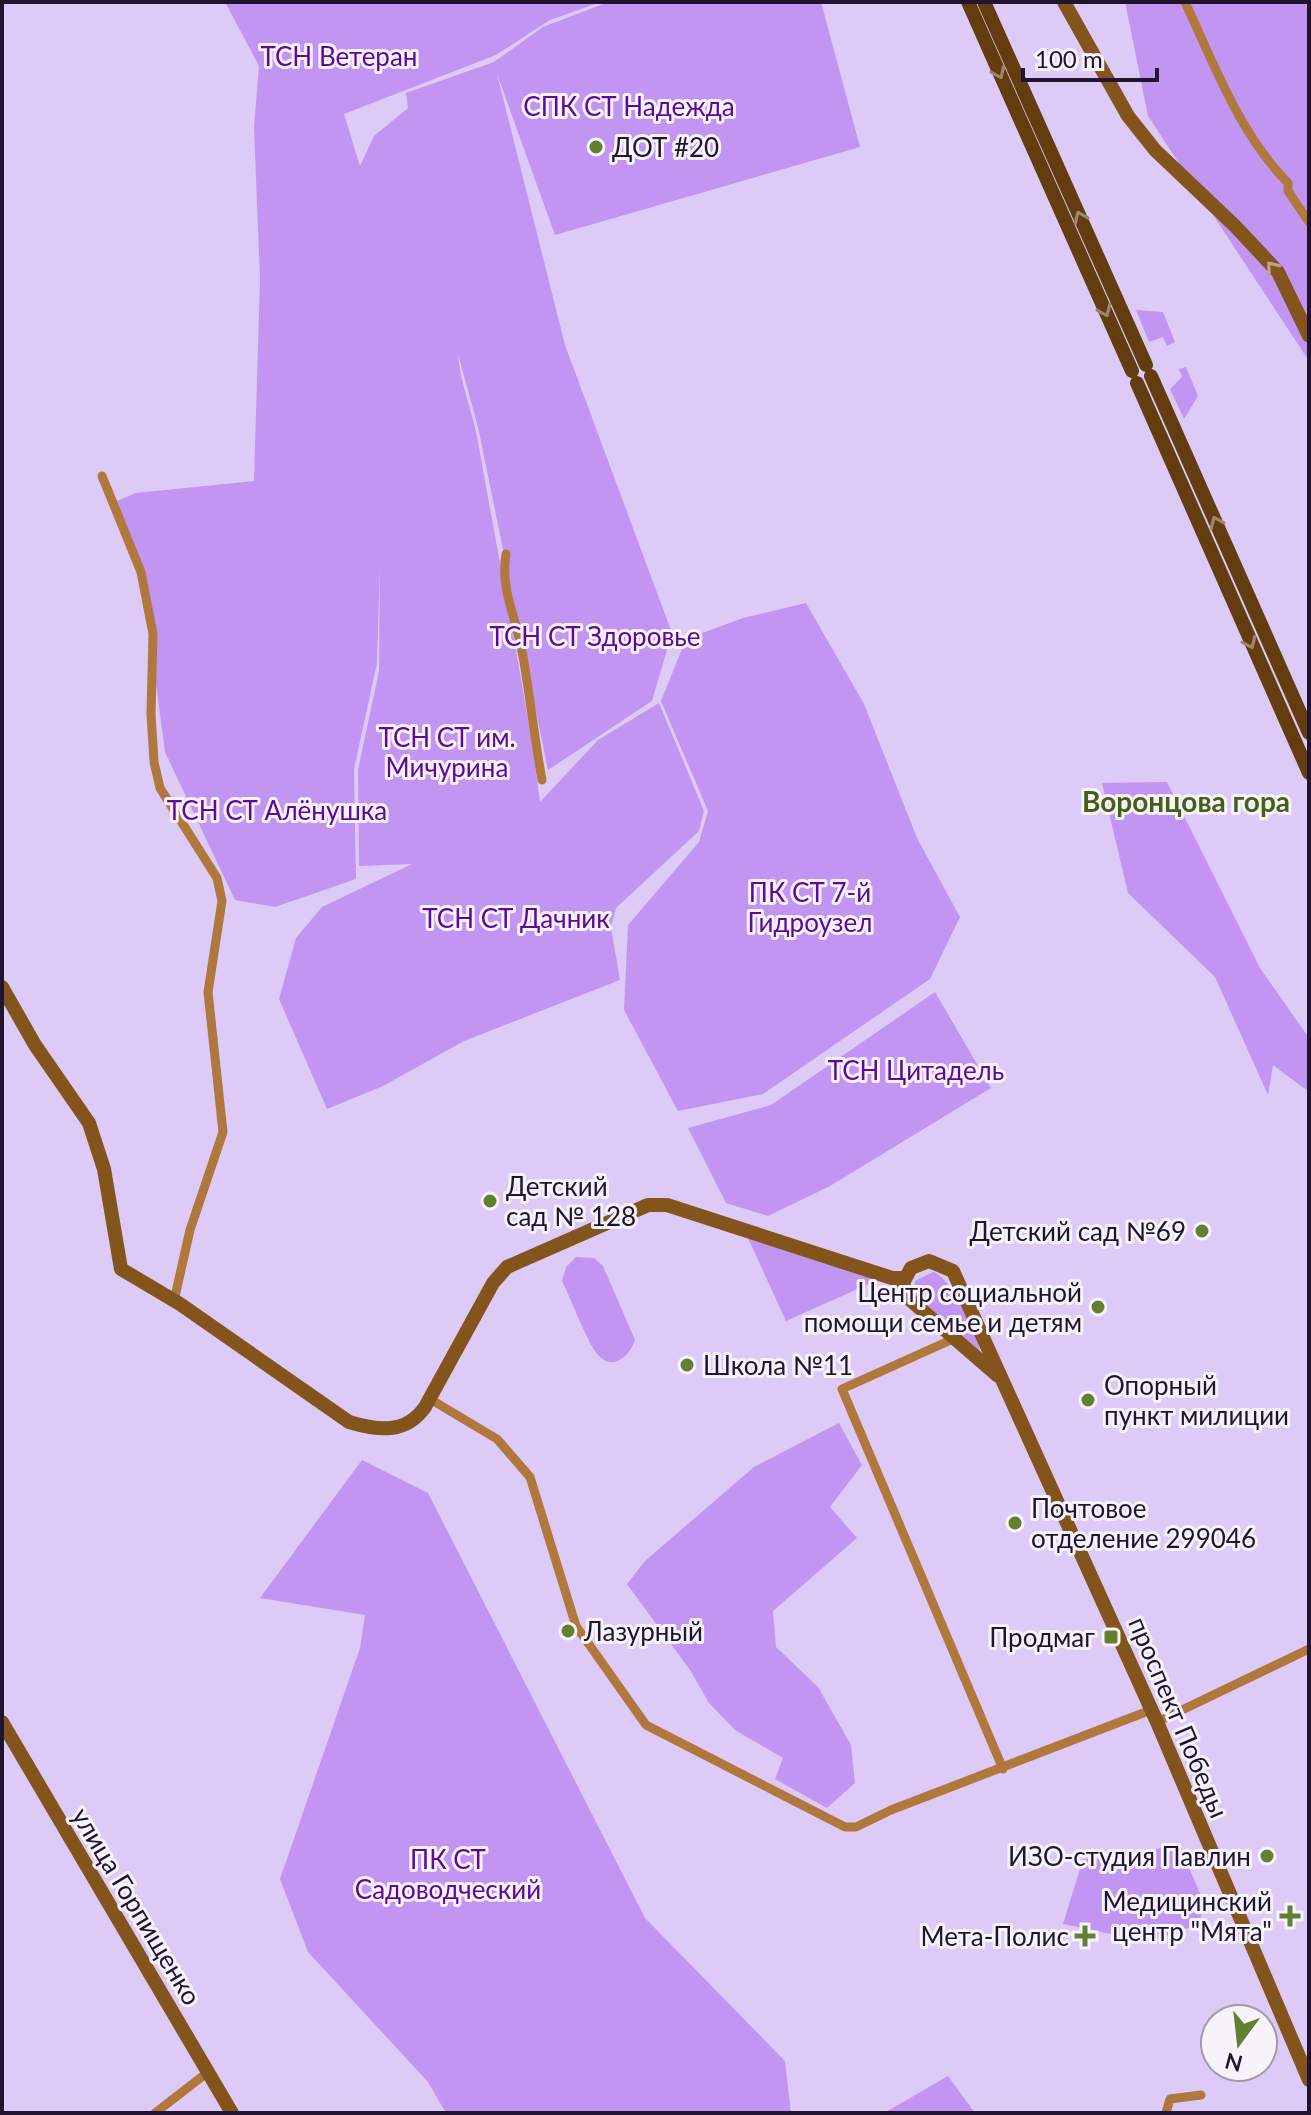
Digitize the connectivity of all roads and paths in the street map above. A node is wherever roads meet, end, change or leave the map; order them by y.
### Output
1 (968, 2) edge
2 (984, 2) edge
3 (1064, 2) edge
4 (1185, 2) edge
5 (1309, 222) edge
6 (1309, 336) edge
7 (1142, 374) junction
8 (102, 476) dead end
9 (506, 554) dead end
10 (1309, 733) edge
11 (1308, 770) edge
12 (542, 780) dead end
13 (2, 987) edge
14 (904, 1278) junction
15 (174, 1301) junction
16 (953, 1339) junction
17 (998, 1376) junction
18 (430, 1399) junction
19 (1309, 1649) edge
20 (1154, 1716) junction
21 (2, 1722) edge
22 (1003, 1769) junction
23 (208, 2072) junction
24 (1309, 2080) edge
25 (1201, 2095) dead end
26 (155, 2113) edge
27 (232, 2113) edge
28 (1166, 2113) edge

1 -> 7 main road
7 -> 2 main road
6 -> 3 street
4 - 5 street
10 -> 7 main road
7 -> 11 main road
8 - 15 street
9 - 12 street
13 - 15 street
14 - 16 street, проспект Победы
14 - 17 street, проспект Победы
14 - 18 street
15 - 18 street
16 - 17 street, проспект Победы
16 - 22 street
17 - 20 street, проспект Победы
18 - 22 street
19 - 20 street
20 - 22 street
20 - 24 street, проспект Победы
21 - 23 street, улица Горпищенко
23 - 26 street
23 - 27 street, улица Горпищенко
25 - 28 street

